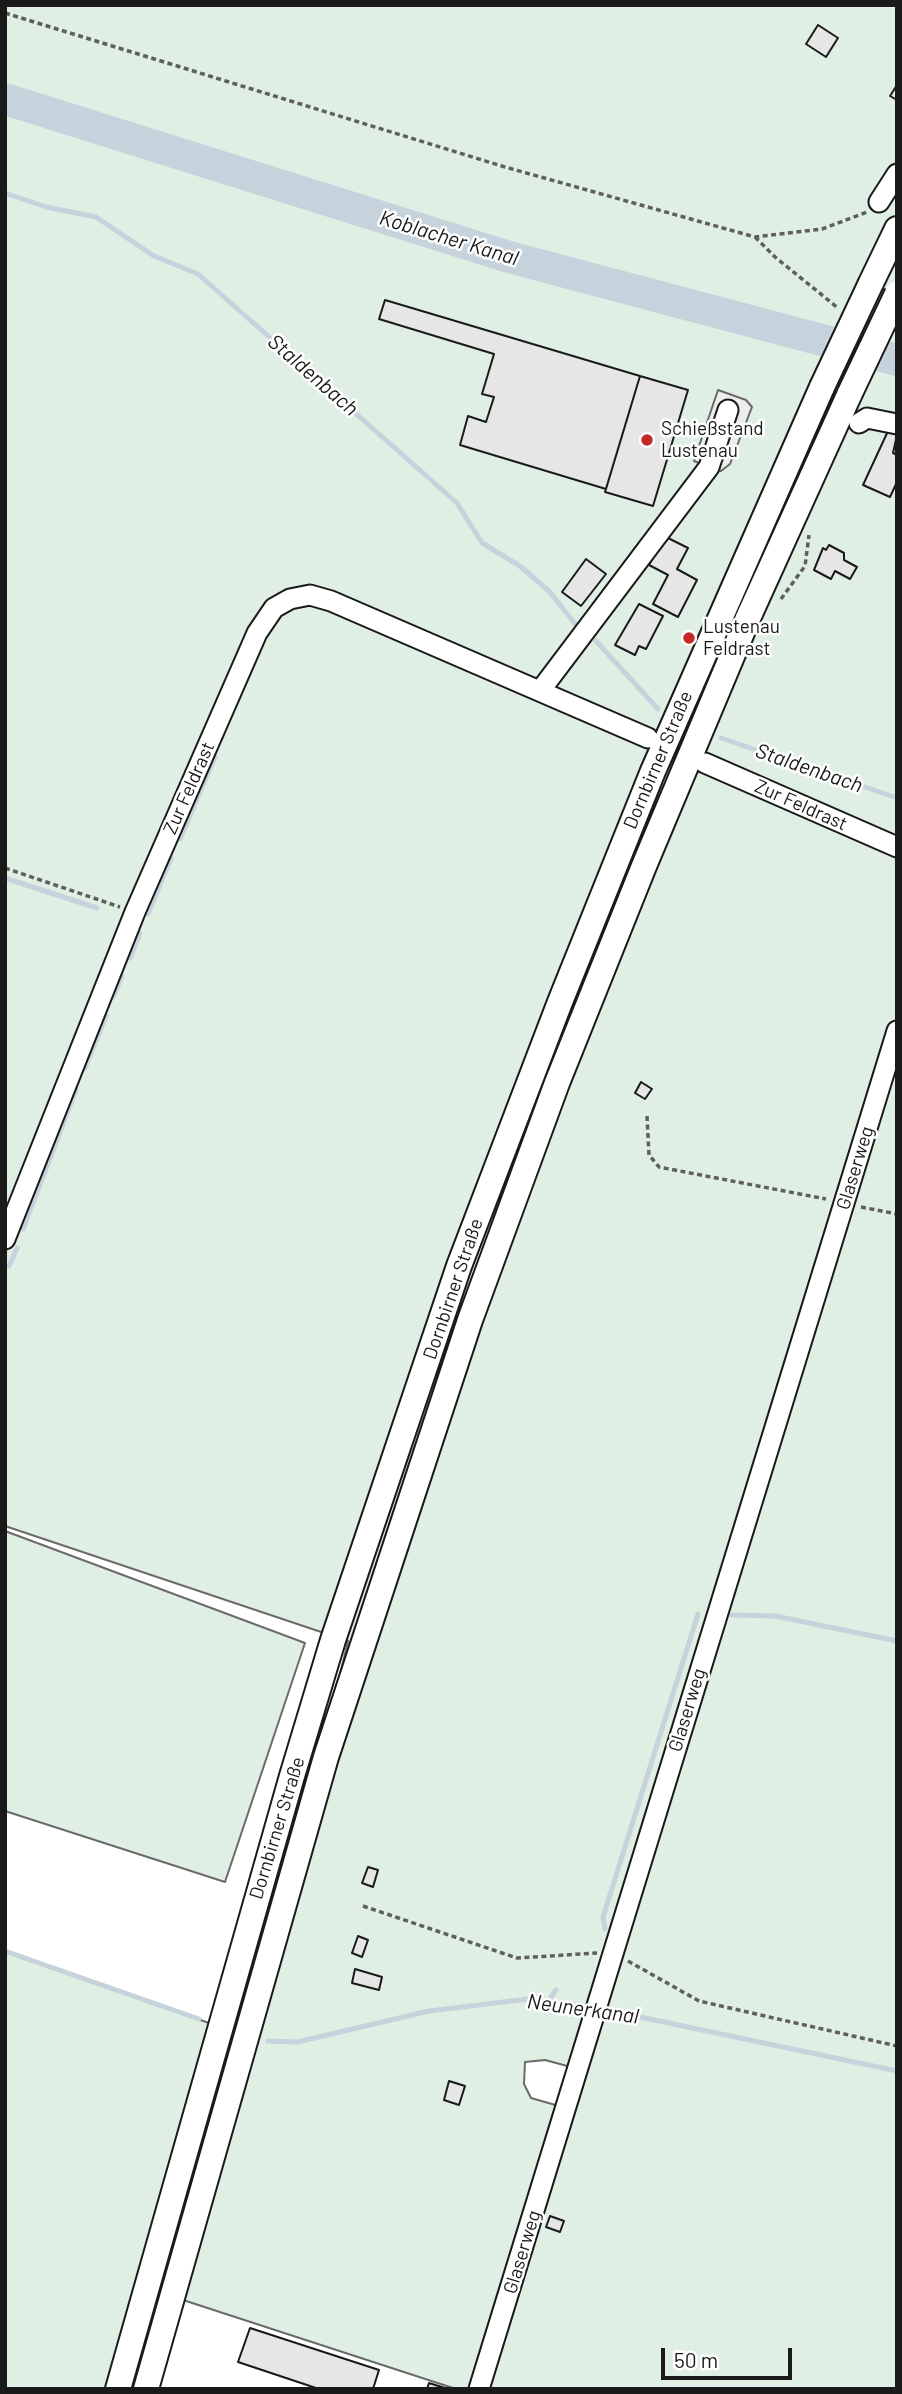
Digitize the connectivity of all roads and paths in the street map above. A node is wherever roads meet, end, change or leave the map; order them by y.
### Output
1 (5, 13) edge
2 (897, 174) edge
3 (879, 202) joint
4 (897, 229) edge
5 (755, 237) junction
6 (897, 294) edge
7 (839, 308) dead end
8 (728, 410) dead end
9 (859, 423) dead end
10 (897, 424) edge
11 (805, 566) dead end
12 (777, 603) dead end
13 (540, 691) junction
14 (648, 738) dead end
15 (705, 763) dead end
16 (897, 847) edge
17 (5, 869) edge
18 (135, 912) junction
19 (897, 1031) edge
20 (647, 1116) dead end
21 (844, 1203) junction
22 (897, 1214) edge
23 (5, 1238) edge
24 (363, 1906) dead end
25 (611, 1955) junction
26 (897, 2046) edge
27 (118, 2389) edge
28 (146, 2389) edge
29 (479, 2389) edge

1 - 5 path
2 - 3 street
3 - 5 path
4 - 27 main road, Dornbirner Straße, bridge
5 - 7 path
6 - 28 main road, Dornbirner Straße, bridge
8 - 13 street
9 - 10 street
11 - 12 path
13 - 14 street, Zur Feldrast
13 - 18 street, Zur Feldrast
15 - 16 street, Zur Feldrast
17 - 18 path
18 - 23 street, Zur Feldrast
19 - 21 street, Glaserweg
20 - 21 path
21 - 22 path
21 - 25 street, Glaserweg
24 - 25 path
25 - 26 path
25 - 29 street, Glaserweg

